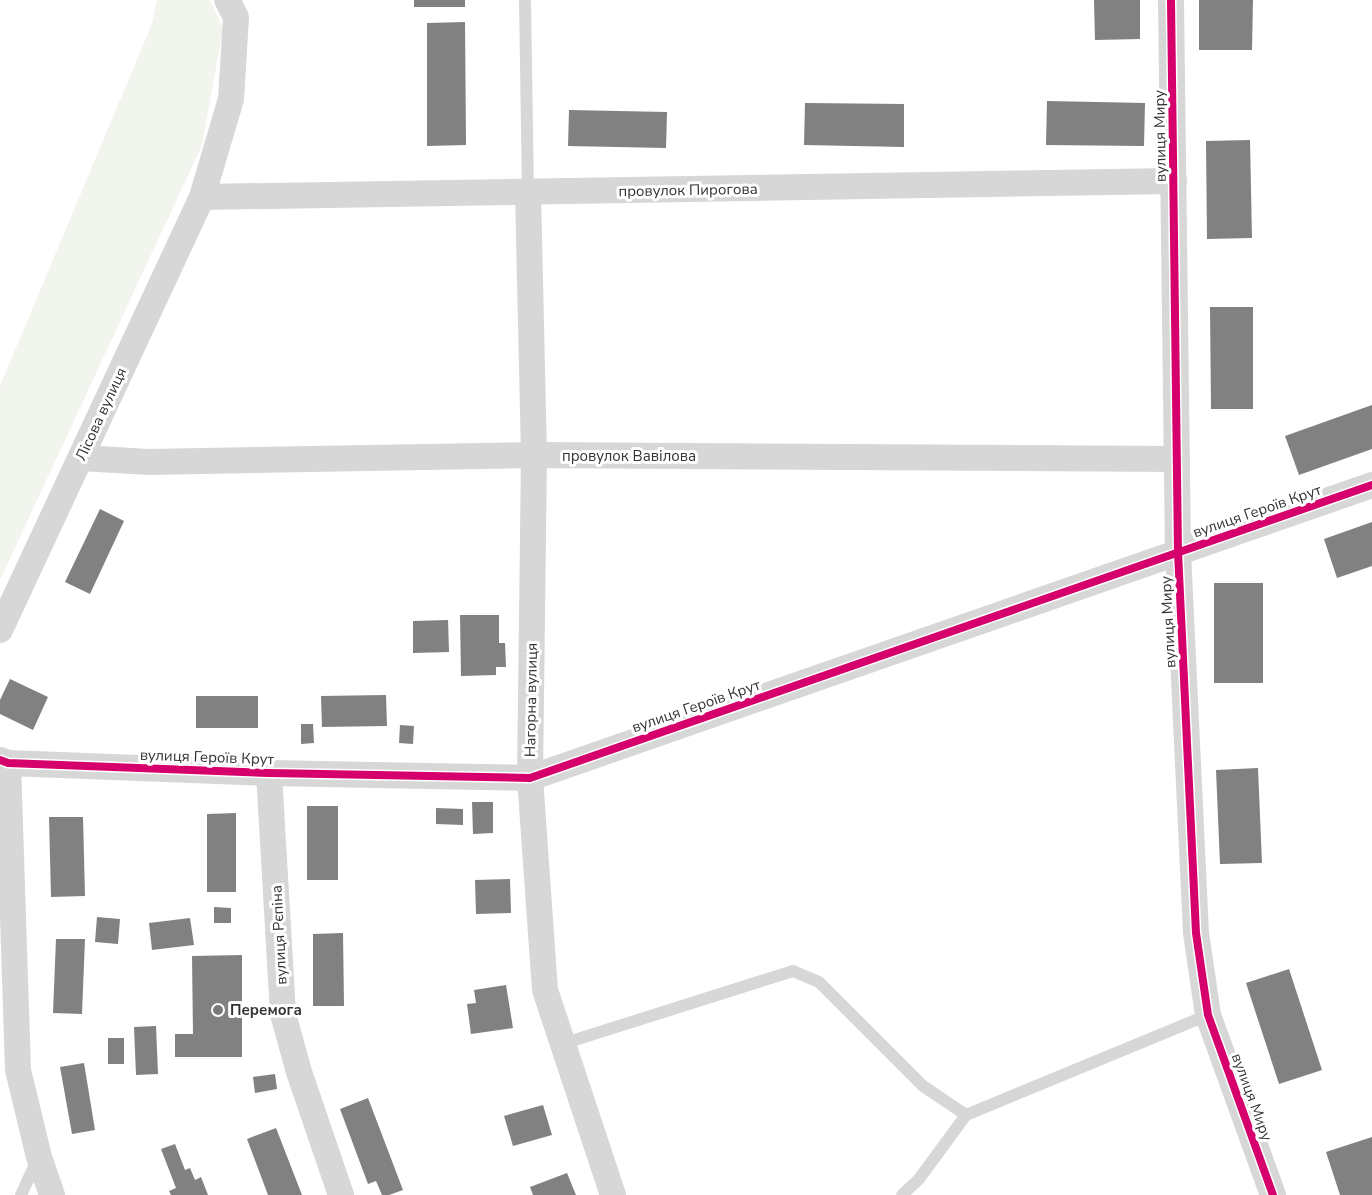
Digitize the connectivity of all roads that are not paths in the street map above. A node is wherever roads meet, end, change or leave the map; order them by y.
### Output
1 (227, 0) edge
2 (525, 0) edge
3 (1171, 0) edge
4 (1174, 181) junction
5 (528, 193) junction
6 (202, 197) junction
7 (534, 455) junction
8 (81, 458) junction
9 (1177, 459) junction
10 (1372, 485) edge
11 (1178, 552) junction
12 (0, 630) edge
13 (4, 762) edge
14 (269, 773) junction
15 (530, 778) junction
16 (1208, 1014) junction
17 (562, 1044) junction
18 (966, 1115) junction
19 (39, 1157) junction
20 (21, 1195) edge
21 (52, 1195) edge
22 (341, 1195) edge
23 (613, 1195) edge
24 (902, 1195) edge
25 (1273, 1195) edge

1 - 6 street, Лісова вулиця
2 - 5 lane
3 - 4 street, вулиця Миру
4 - 5 street, провулок Пирогова
4 - 9 street, вулиця Миру
5 - 6 street, провулок Пирогова
5 - 7 street, Нагорна вулиця
6 - 8 street, Лісова вулиця
7 - 8 street, провулок Вавілова
7 - 9 street, провулок Вавілова
7 - 15 street, Нагорна вулиця
8 - 12 street, Лісова вулиця
9 - 11 street, вулиця Миру
10 - 11 street, вулиця Героїв Крут
11 - 15 street, вулиця Героїв Крут
11 - 16 street, вулиця Миру
13 - 14 street, вулиця Героїв Крут
13 - 19 street
14 - 15 street, вулиця Героїв Крут
14 - 22 street, вулиця Рєпіна
15 - 17 street, Нагорна вулиця
16 - 18 lane
16 - 25 street, вулиця Миру
17 - 18 lane
17 - 23 street, Нагорна вулиця
18 - 24 lane
19 - 20 lane
19 - 21 street

